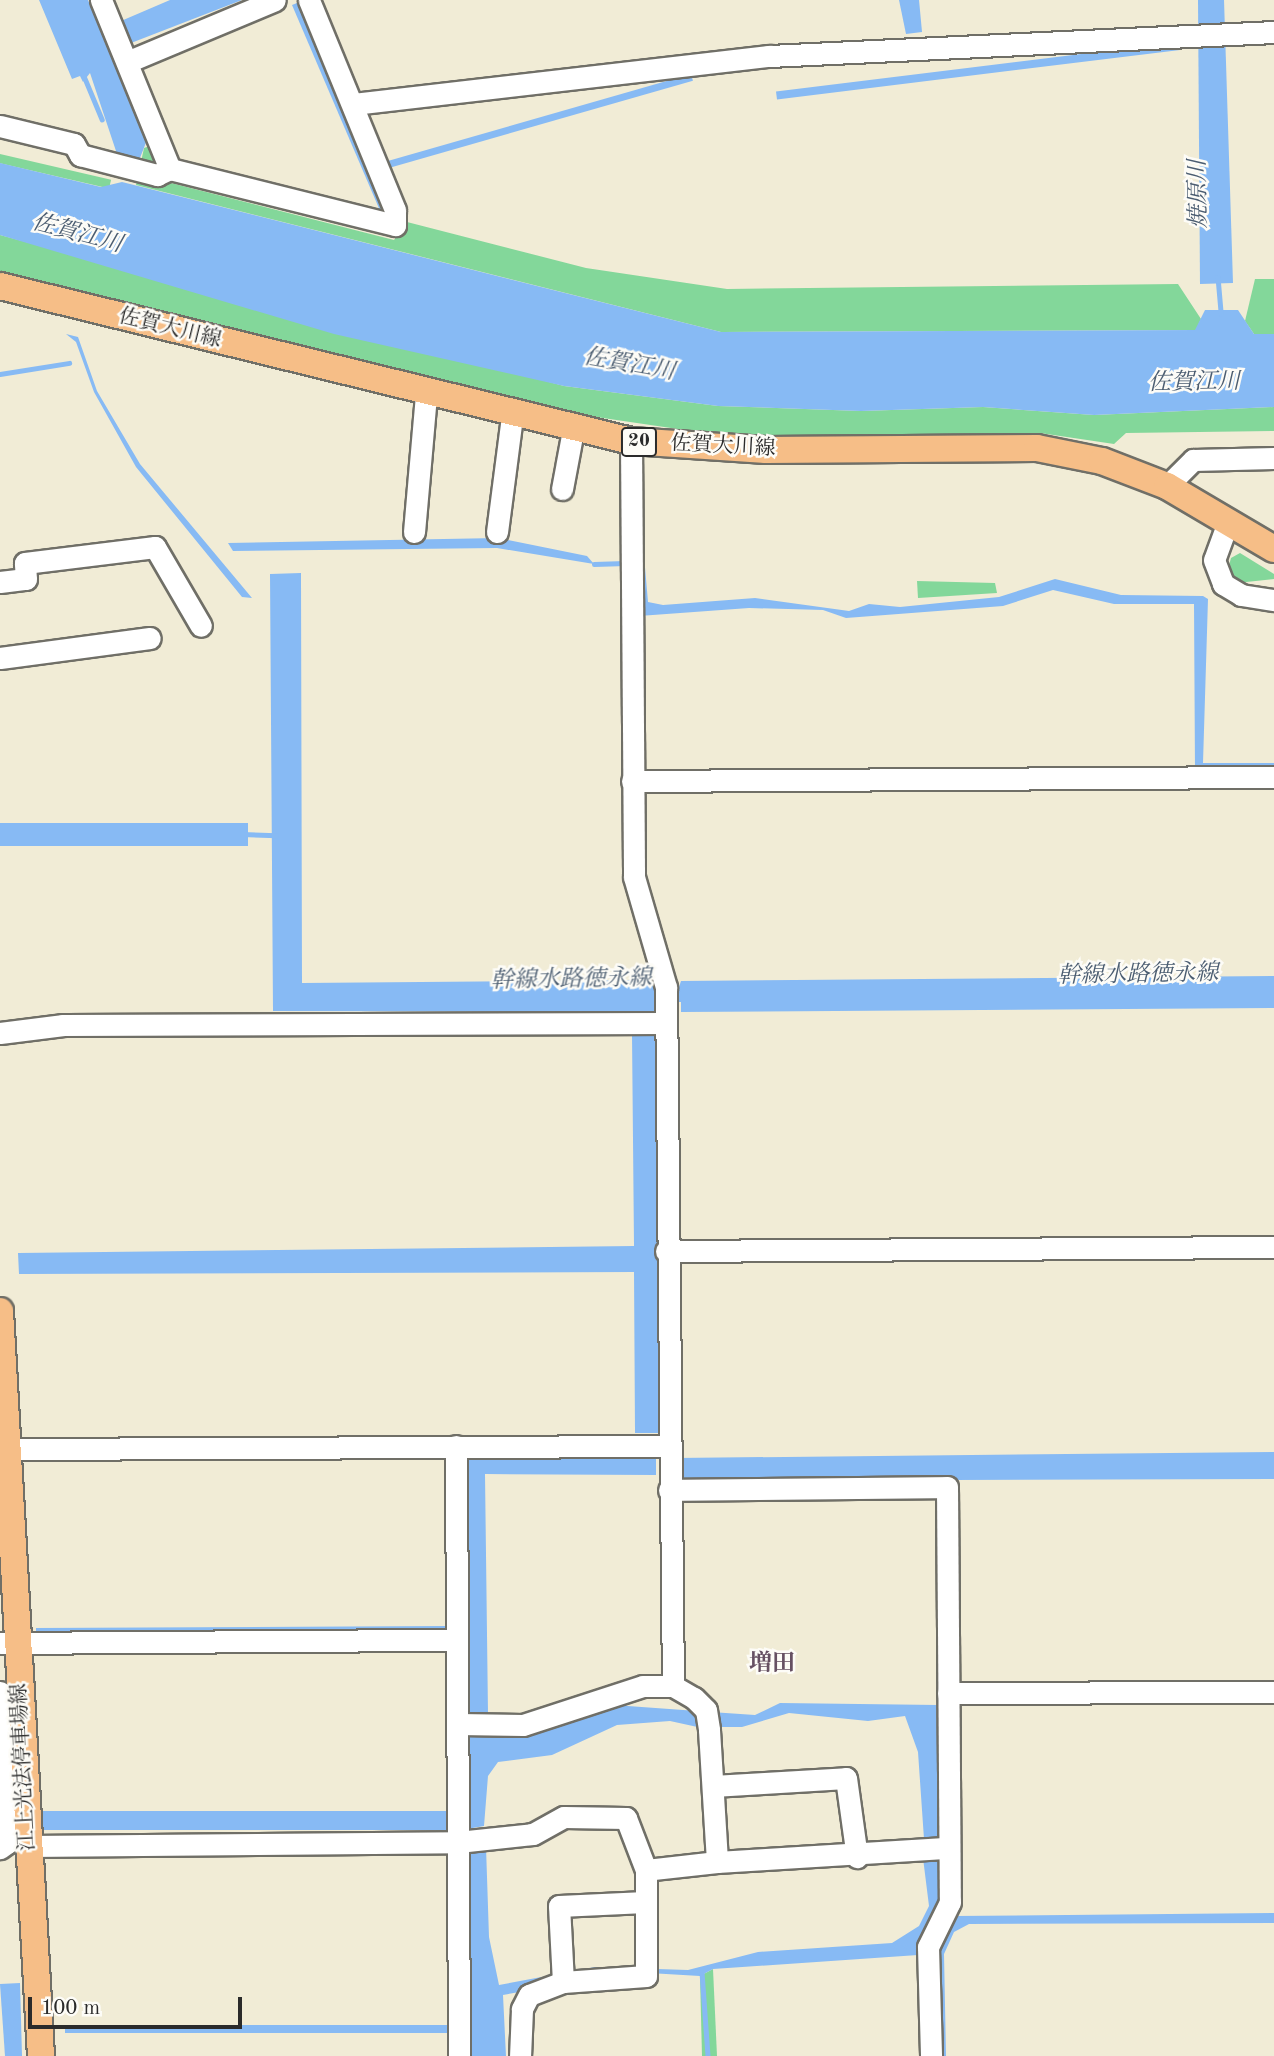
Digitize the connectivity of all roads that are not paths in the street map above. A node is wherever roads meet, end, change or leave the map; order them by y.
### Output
1 (101, 0) edge
2 (275, 0) edge
3 (309, 0) edge
4 (1274, 32) edge
5 (127, 62) junction
6 (353, 104) junction
7 (0, 126) edge
8 (170, 169) junction
9 (0, 286) edge
10 (426, 394) junction
11 (512, 416) junction
12 (573, 430) junction
13 (631, 441) junction
14 (1274, 458) edge
15 (1167, 486) junction
16 (562, 489) dead end
17 (1228, 522) junction
18 (414, 532) dead end
19 (497, 532) dead end
20 (1274, 549) edge
21 (0, 582) edge
22 (1274, 600) edge
23 (201, 626) dead end
24 (150, 638) dead end
25 (0, 658) edge
26 (1274, 777) edge
27 (632, 780) junction
28 (666, 1005) junction
29 (0, 1033) edge
30 (1274, 1247) edge
31 (666, 1251) junction
32 (0, 1311) edge
33 (456, 1446) junction
34 (669, 1447) junction
35 (10, 1449) junction
36 (669, 1490) junction
37 (457, 1640) junction
38 (9, 1643) edge
39 (673, 1686) junction
40 (0, 1692) edge
41 (1274, 1692) edge
42 (948, 1693) junction
43 (471, 1724) junction
44 (713, 1786) junction
45 (458, 1842) junction
46 (28, 1846) junction
47 (0, 1848) edge
48 (949, 1848) junction
49 (858, 1857) junction
50 (717, 1862) junction
51 (646, 1870) junction
52 (645, 1902) junction
53 (562, 1975) junction
54 (41, 2056) edge
55 (459, 2056) edge
56 (520, 2056) edge
57 (931, 2056) edge

1 - 5 street
2 - 5 street
3 - 6 street
4 - 6 street
5 - 8 street
6 - 8 street
7 - 8 street
9 - 10 main road, 佐賀大川線 / 20
10 - 11 main road, 佐賀大川線 / 20
10 - 18 street
11 - 12 main road, 佐賀大川線 / 20
11 - 19 street
12 - 13 main road, 佐賀大川線 / 20
12 - 16 street
13 - 15 main road, 佐賀大川線 / 20
13 - 27 street
14 - 15 street
15 - 17 main road, 佐賀大川線 / 20
17 - 20 main road, 佐賀大川線 / 20
17 - 22 street
21 - 23 street
24 - 25 street
26 - 27 street
27 - 28 street
28 - 29 street
28 - 31 street
30 - 31 street
31 - 34 street
32 - 35 main road, 江上光法停車場線
33 - 34 street
33 - 35 street
33 - 37 street
34 - 36 street
35 - 38 main road, 江上光法停車場線
36 - 39 street
36 - 42 street
37 - 38 street
37 - 43 street
38 - 46 main road, 江上光法停車場線
39 - 43 street
39 - 44 street
40 - 47 street
41 - 42 street
42 - 48 street
43 - 45 street
44 - 49 street
44 - 50 street
45 - 46 street
45 - 51 street
45 - 55 street
46 - 54 main road, 江上光法停車場線
48 - 49 street
48 - 57 street
49 - 50 street
50 - 51 street
51 - 52 street
52 - 53 street
52 - 53 street
53 - 56 street

